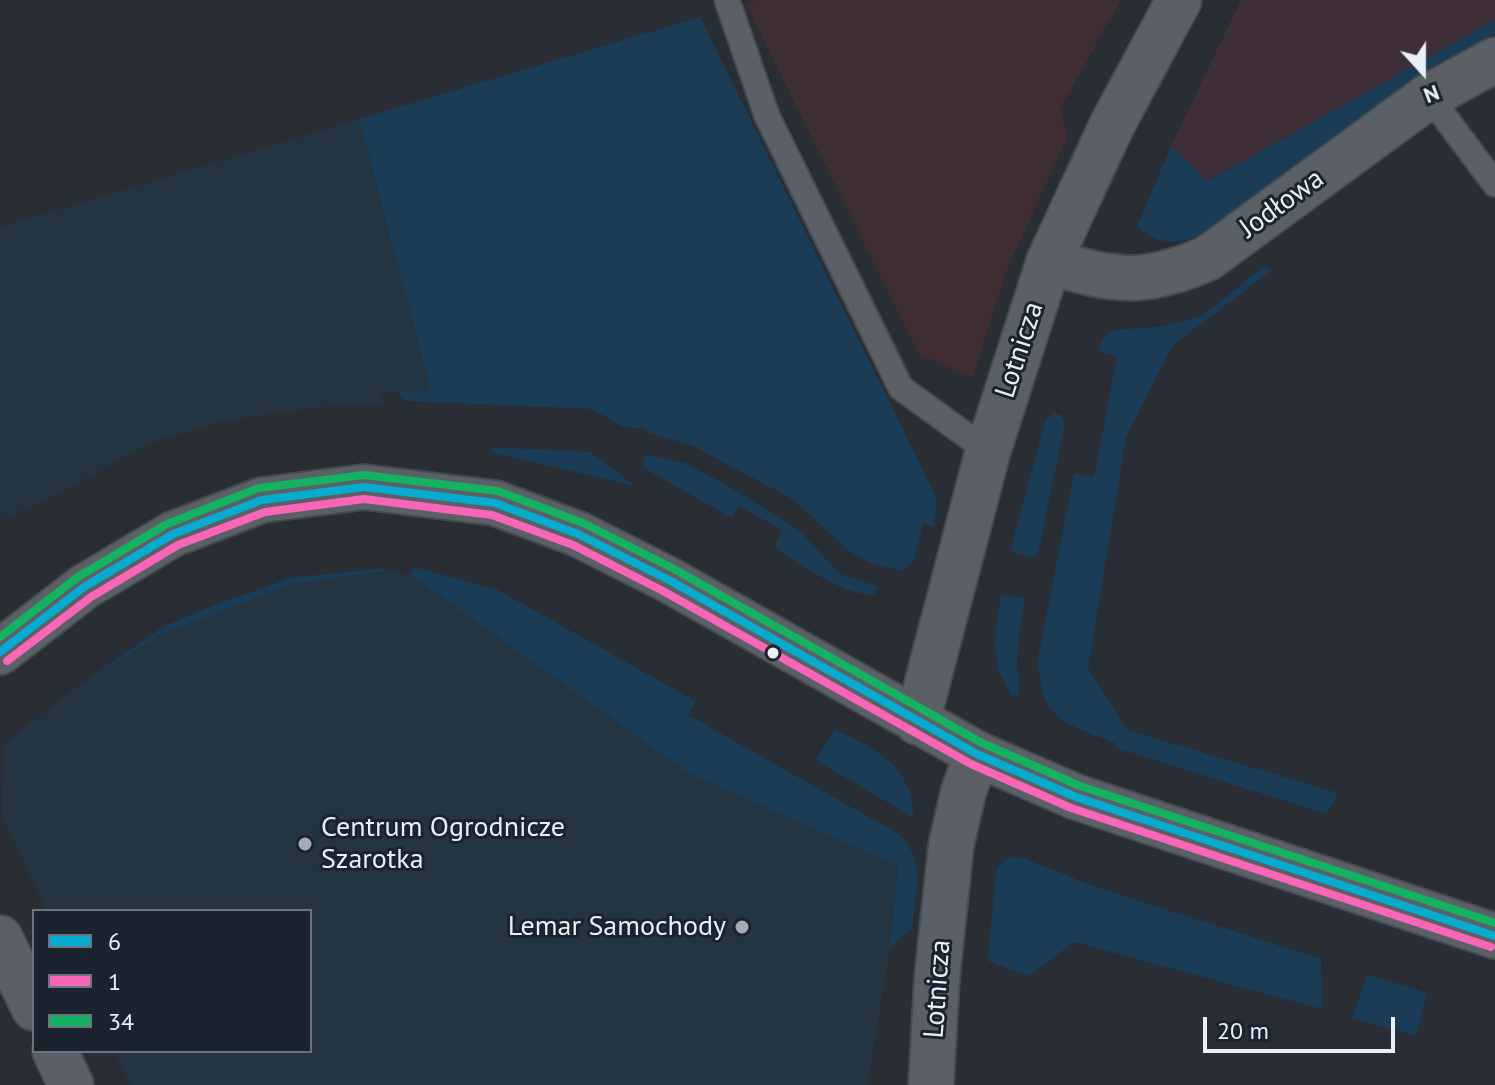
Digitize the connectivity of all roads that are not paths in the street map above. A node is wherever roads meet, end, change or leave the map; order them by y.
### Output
1 (727, 0) edge
2 (1179, 0) edge
3 (1495, 60) edge
4 (1429, 96) junction
5 (1495, 184) edge
6 (1049, 261) junction
7 (988, 451) junction
8 (0, 652) edge
9 (917, 722) junction
10 (977, 754) junction
11 (1495, 936) edge
12 (0, 938) edge
13 (32, 1004) edge
14 (56, 1053) edge
15 (71, 1085) edge
16 (931, 1085) edge

1 - 7 lane
2 - 6 street, Lotnicza
3 - 4 street, Jodłowa
4 - 5 lane
4 - 6 street, Jodłowa
6 - 7 street, Lotnicza
7 - 9 street, Lotnicza
8 - 9 street
9 - 10 street
10 - 11 street
10 - 16 street, Lotnicza
12 - 13 street
14 - 15 street

